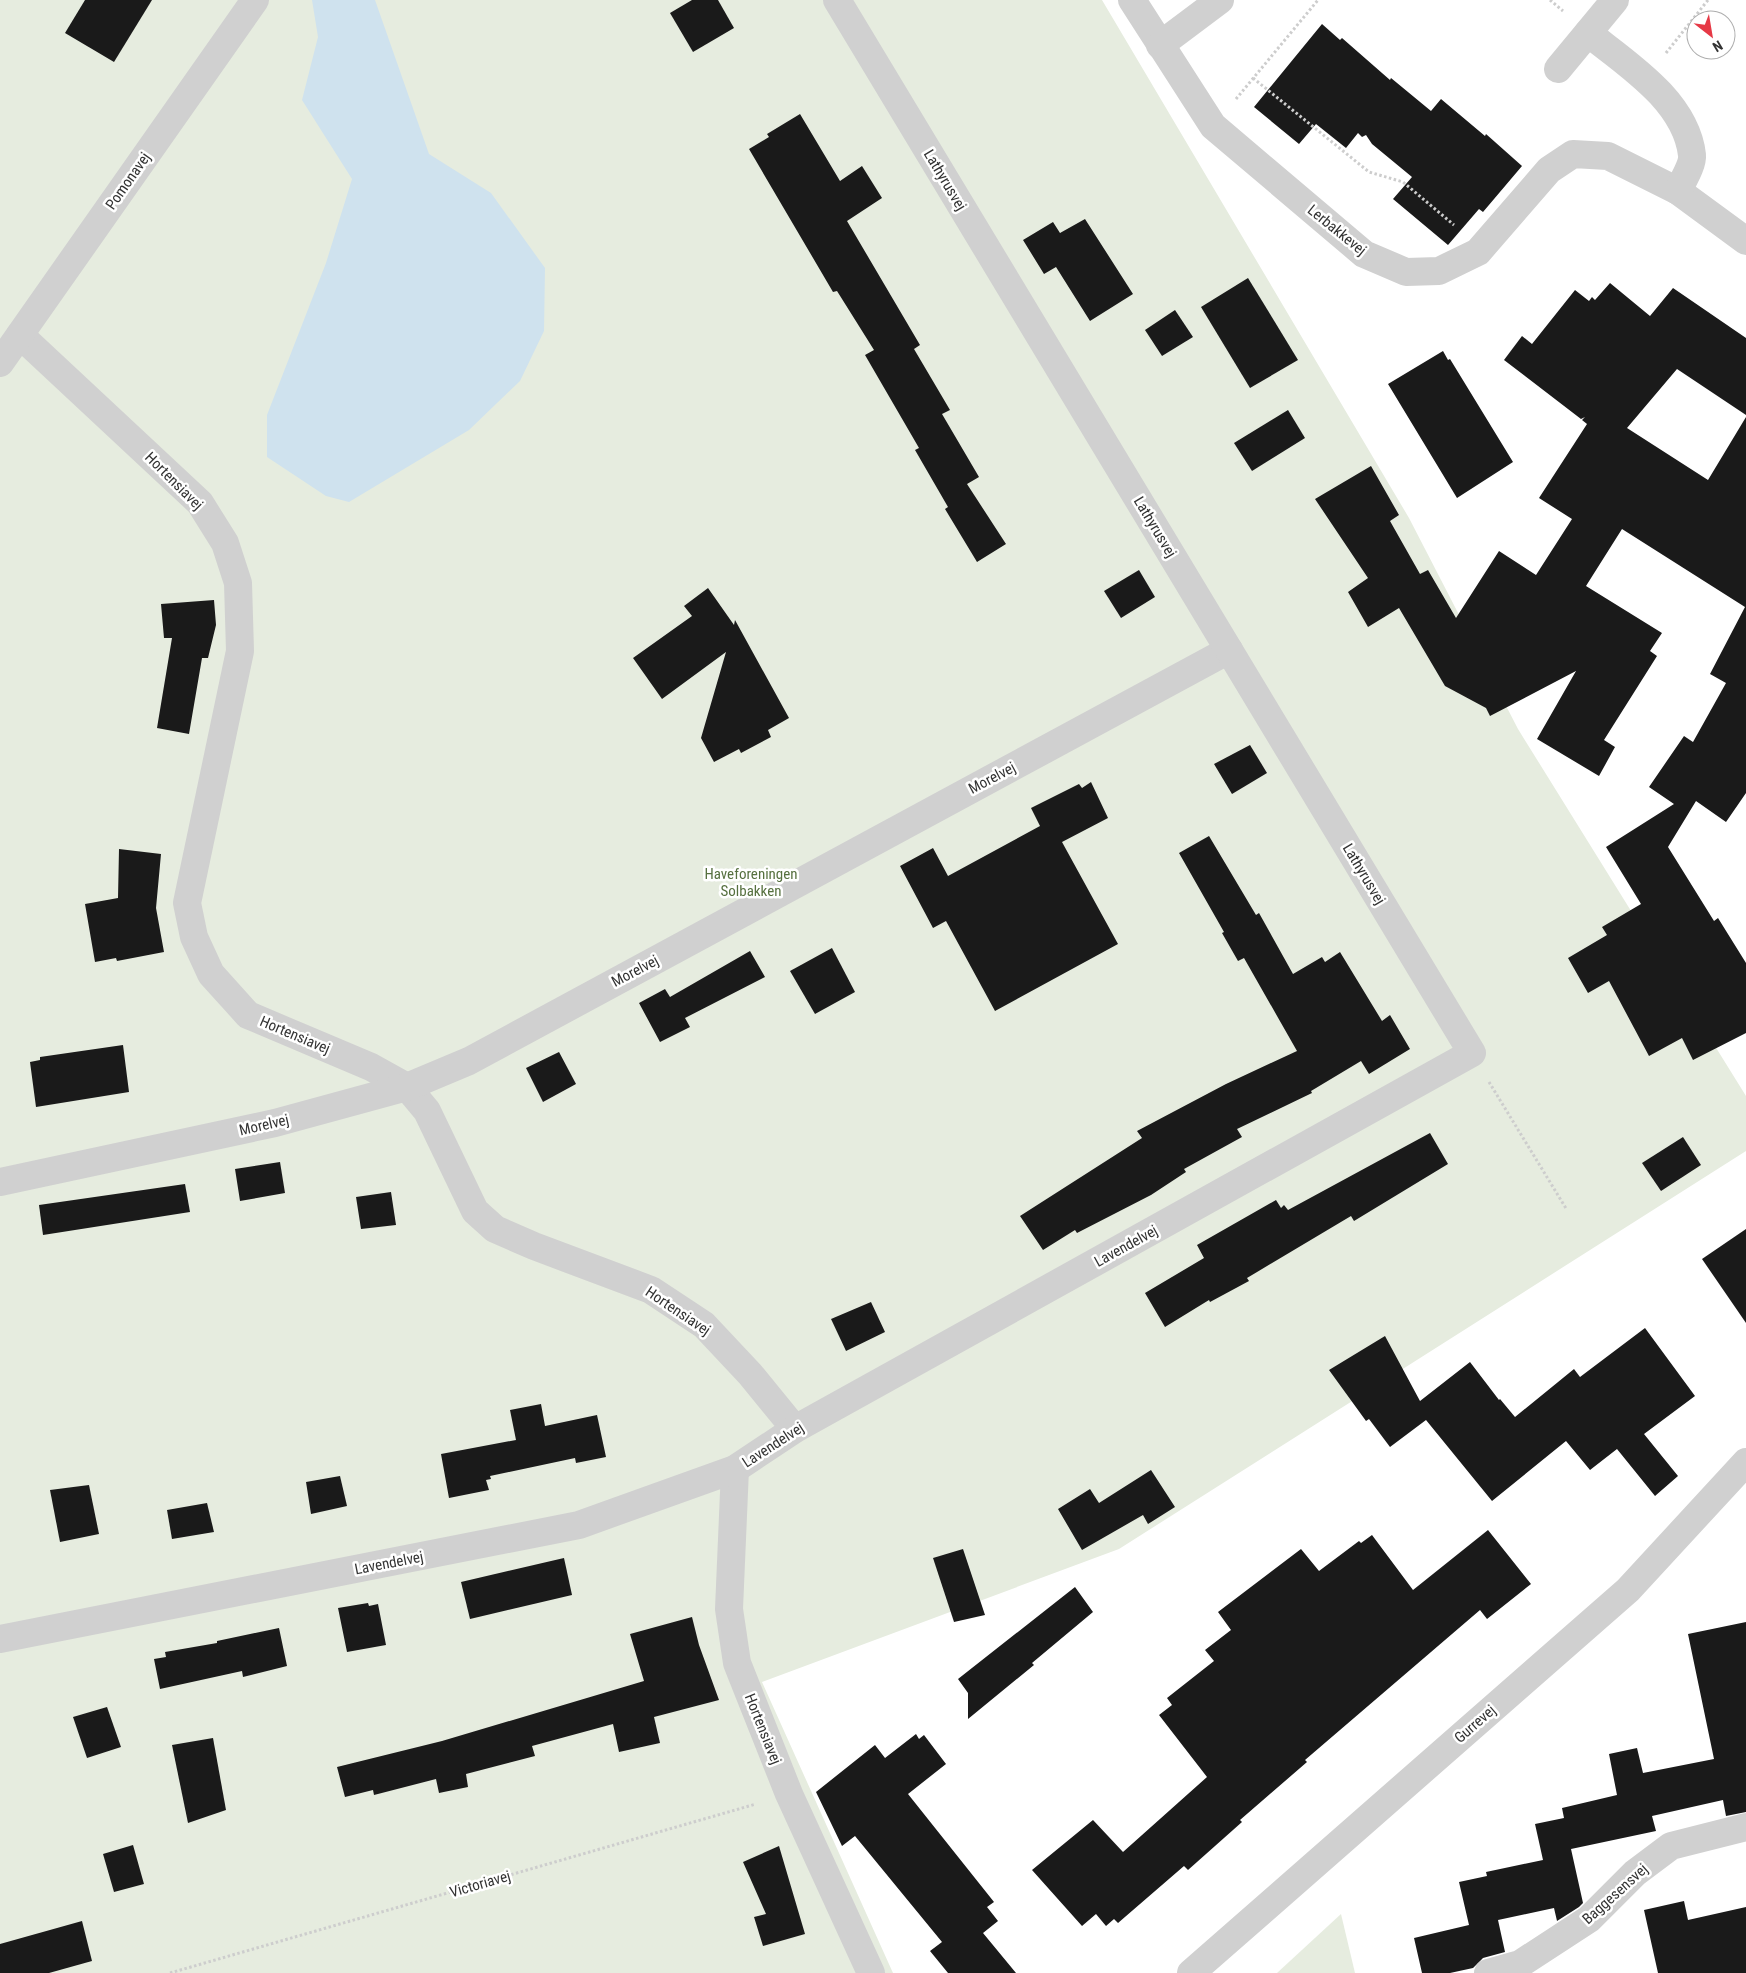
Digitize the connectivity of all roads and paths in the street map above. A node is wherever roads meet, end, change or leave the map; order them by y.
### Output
1 (255, 0) edge
2 (837, 0) edge
3 (1132, 0) edge
4 (1220, 0) edge
5 (1318, 0) edge
6 (1615, 0) edge
7 (1708, 0) edge
8 (1588, 33) junction
9 (1160, 45) junction
10 (1558, 69) dead end
11 (1253, 78) junction
12 (1645, 78) junction
13 (1213, 126) junction
14 (1678, 191) junction
15 (1746, 240) edge
16 (1482, 248) junction
17 (20, 335) junction
18 (0, 363) edge
19 (1229, 650) junction
20 (1472, 1054) junction
21 (407, 1087) junction
22 (0, 1182) edge
23 (1568, 1210) dead end
24 (795, 1429) junction
25 (735, 1469) junction
26 (1743, 1472) edge
27 (0, 1639) edge
28 (789, 1794) junction
29 (1746, 1827) edge
30 (170, 1973) edge
31 (871, 1973) edge
32 (1191, 1973) edge
33 (1488, 1973) edge

1 - 17 street, Pomonavej
2 - 19 street, Lathyrusvej
3 - 9 street, Lerbakkevej
4 - 9 street
5 - 11 path
6 - 8 street
7 - 12 path
8 - 10 street
8 - 12 street
9 - 13 street, Lerbakkevej
11 - 13 path
11 - 16 path
12 - 14 street
13 - 16 street, Lerbakkevej
14 - 15 street, Lerbakkevej
14 - 16 street, Lerbakkevej
17 - 18 street, Pomonavej
17 - 21 street, Hortensiavej
19 - 20 street, Lathyrusvej
19 - 21 street, Morelvej
20 - 23 path
20 - 24 street, Lavendelvej
21 - 22 street, Morelvej
21 - 24 street, Hortensiavej
24 - 25 street, Lavendelvej
25 - 27 street, Lavendelvej
25 - 28 street, Hortensiavej
26 - 32 street, Gurrevej
28 - 30 path, Victoriavej
28 - 31 street, Hortensiavej
29 - 33 street, Baggesensvej

